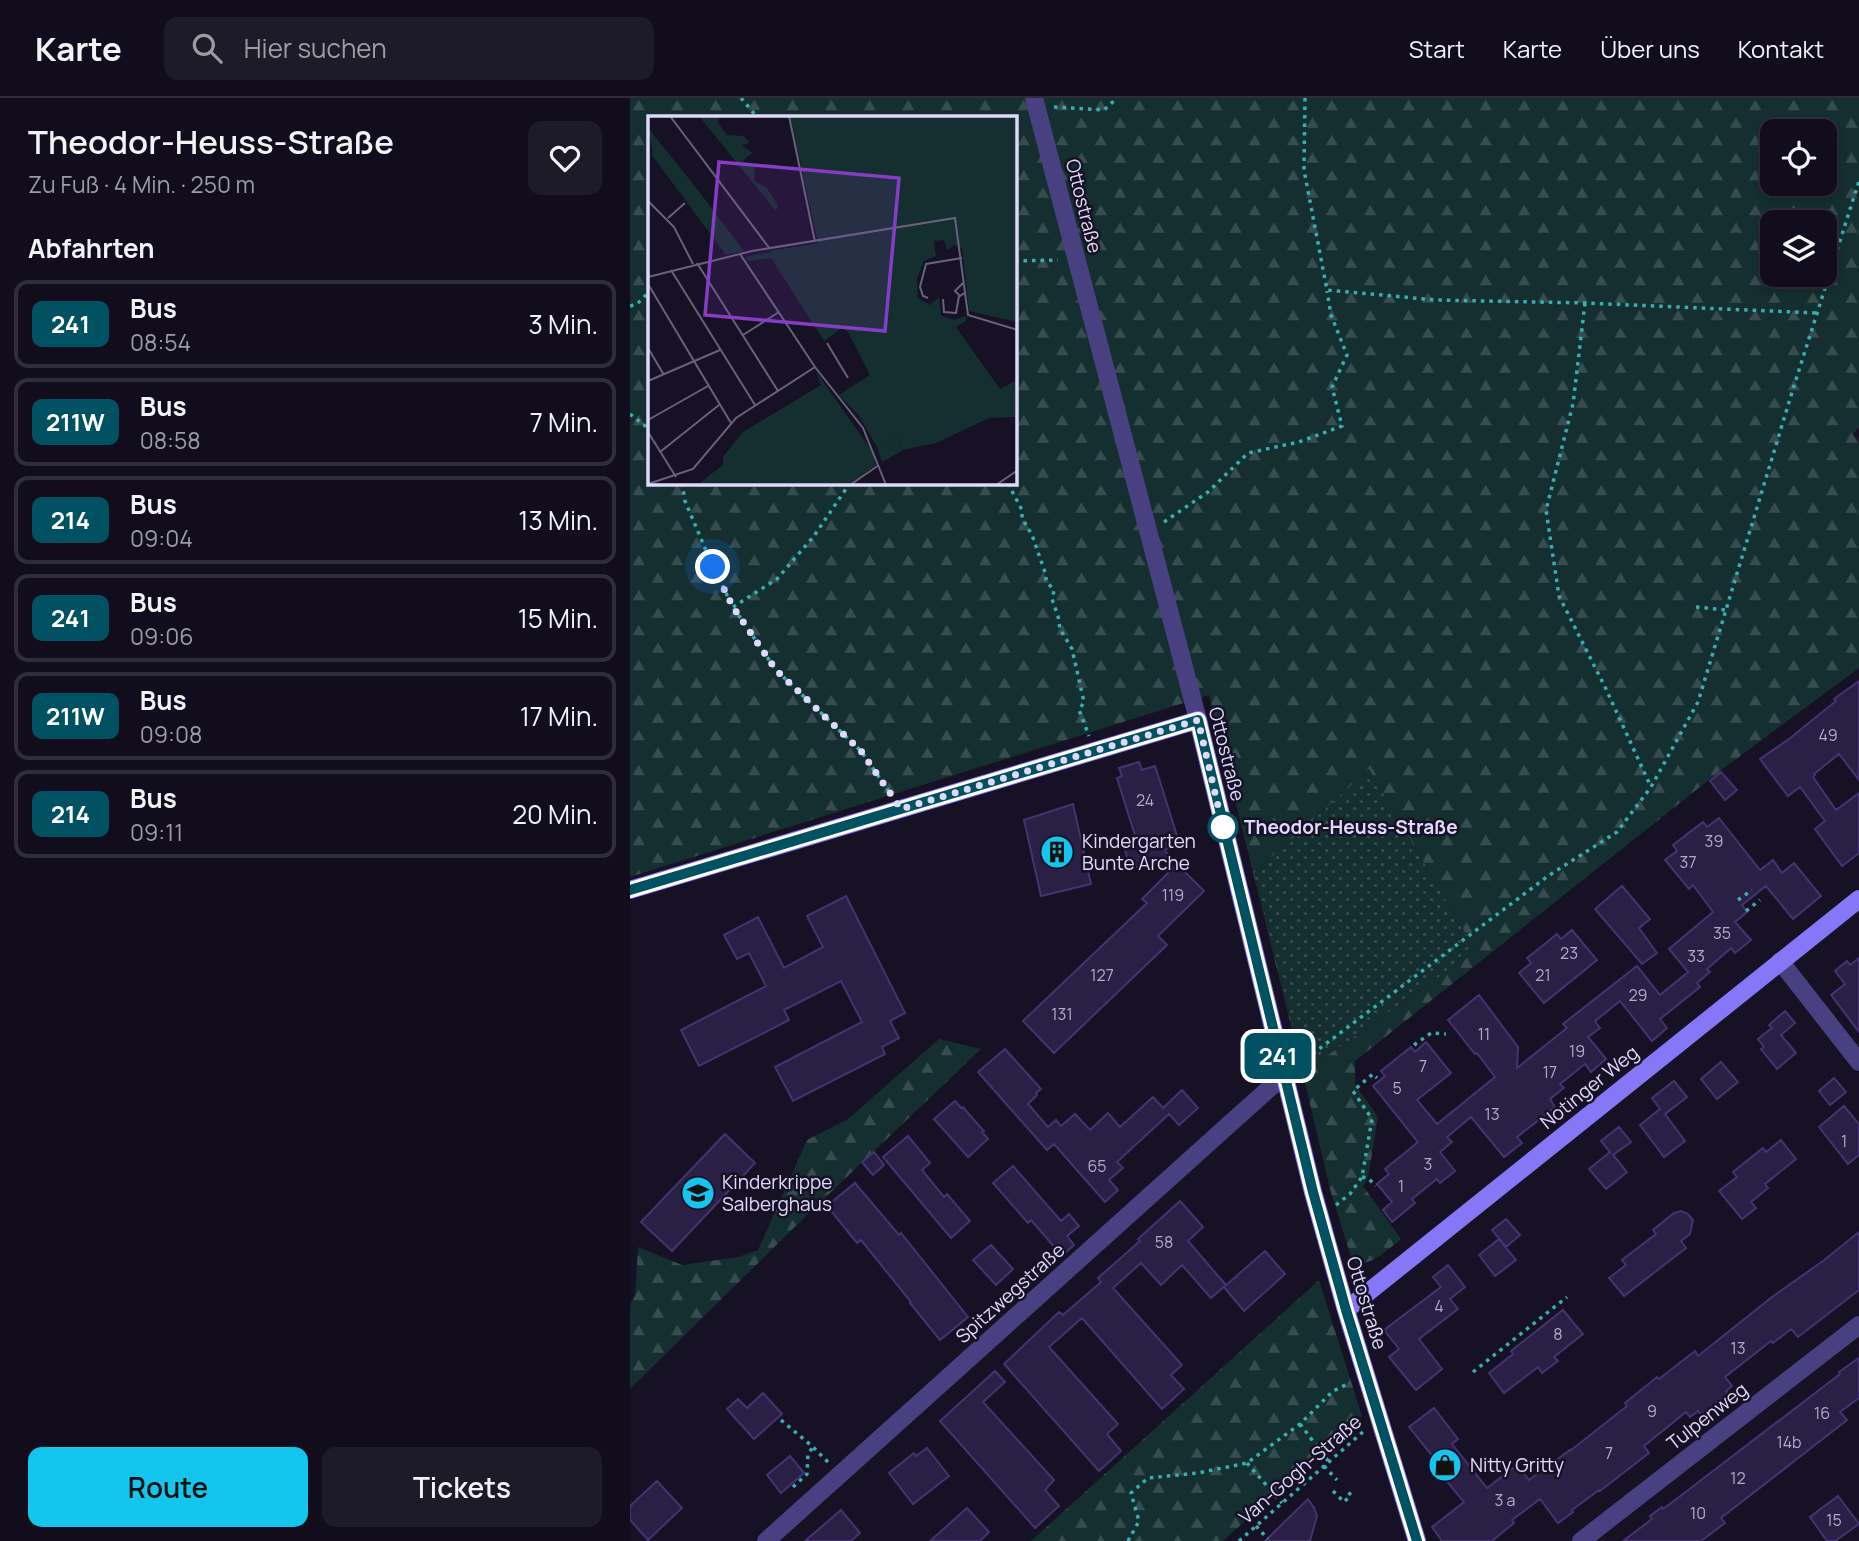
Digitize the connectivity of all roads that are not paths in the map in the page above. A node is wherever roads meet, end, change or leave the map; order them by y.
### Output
1 (1035, 102) edge
2 (1198, 720) junction
3 (630, 890) edge
4 (1859, 899) edge
5 (1780, 961) junction
6 (1859, 1062) edge
7 (1283, 1076) junction
8 (1346, 1310) junction
9 (1859, 1325) edge
10 (766, 1541) edge
11 (1417, 1541) edge
12 (1581, 1541) edge

1 - 2 street, Ottostraße
2 - 3 street
2 - 7 street, Ottostraße
4 - 5 street, Notinger Weg
5 - 6 street
5 - 8 street, Notinger Weg
7 - 8 street, Ottostraße
7 - 10 street, Spitzwegstraße
8 - 11 street, Ottostraße
9 - 12 street, Tulpenweg

